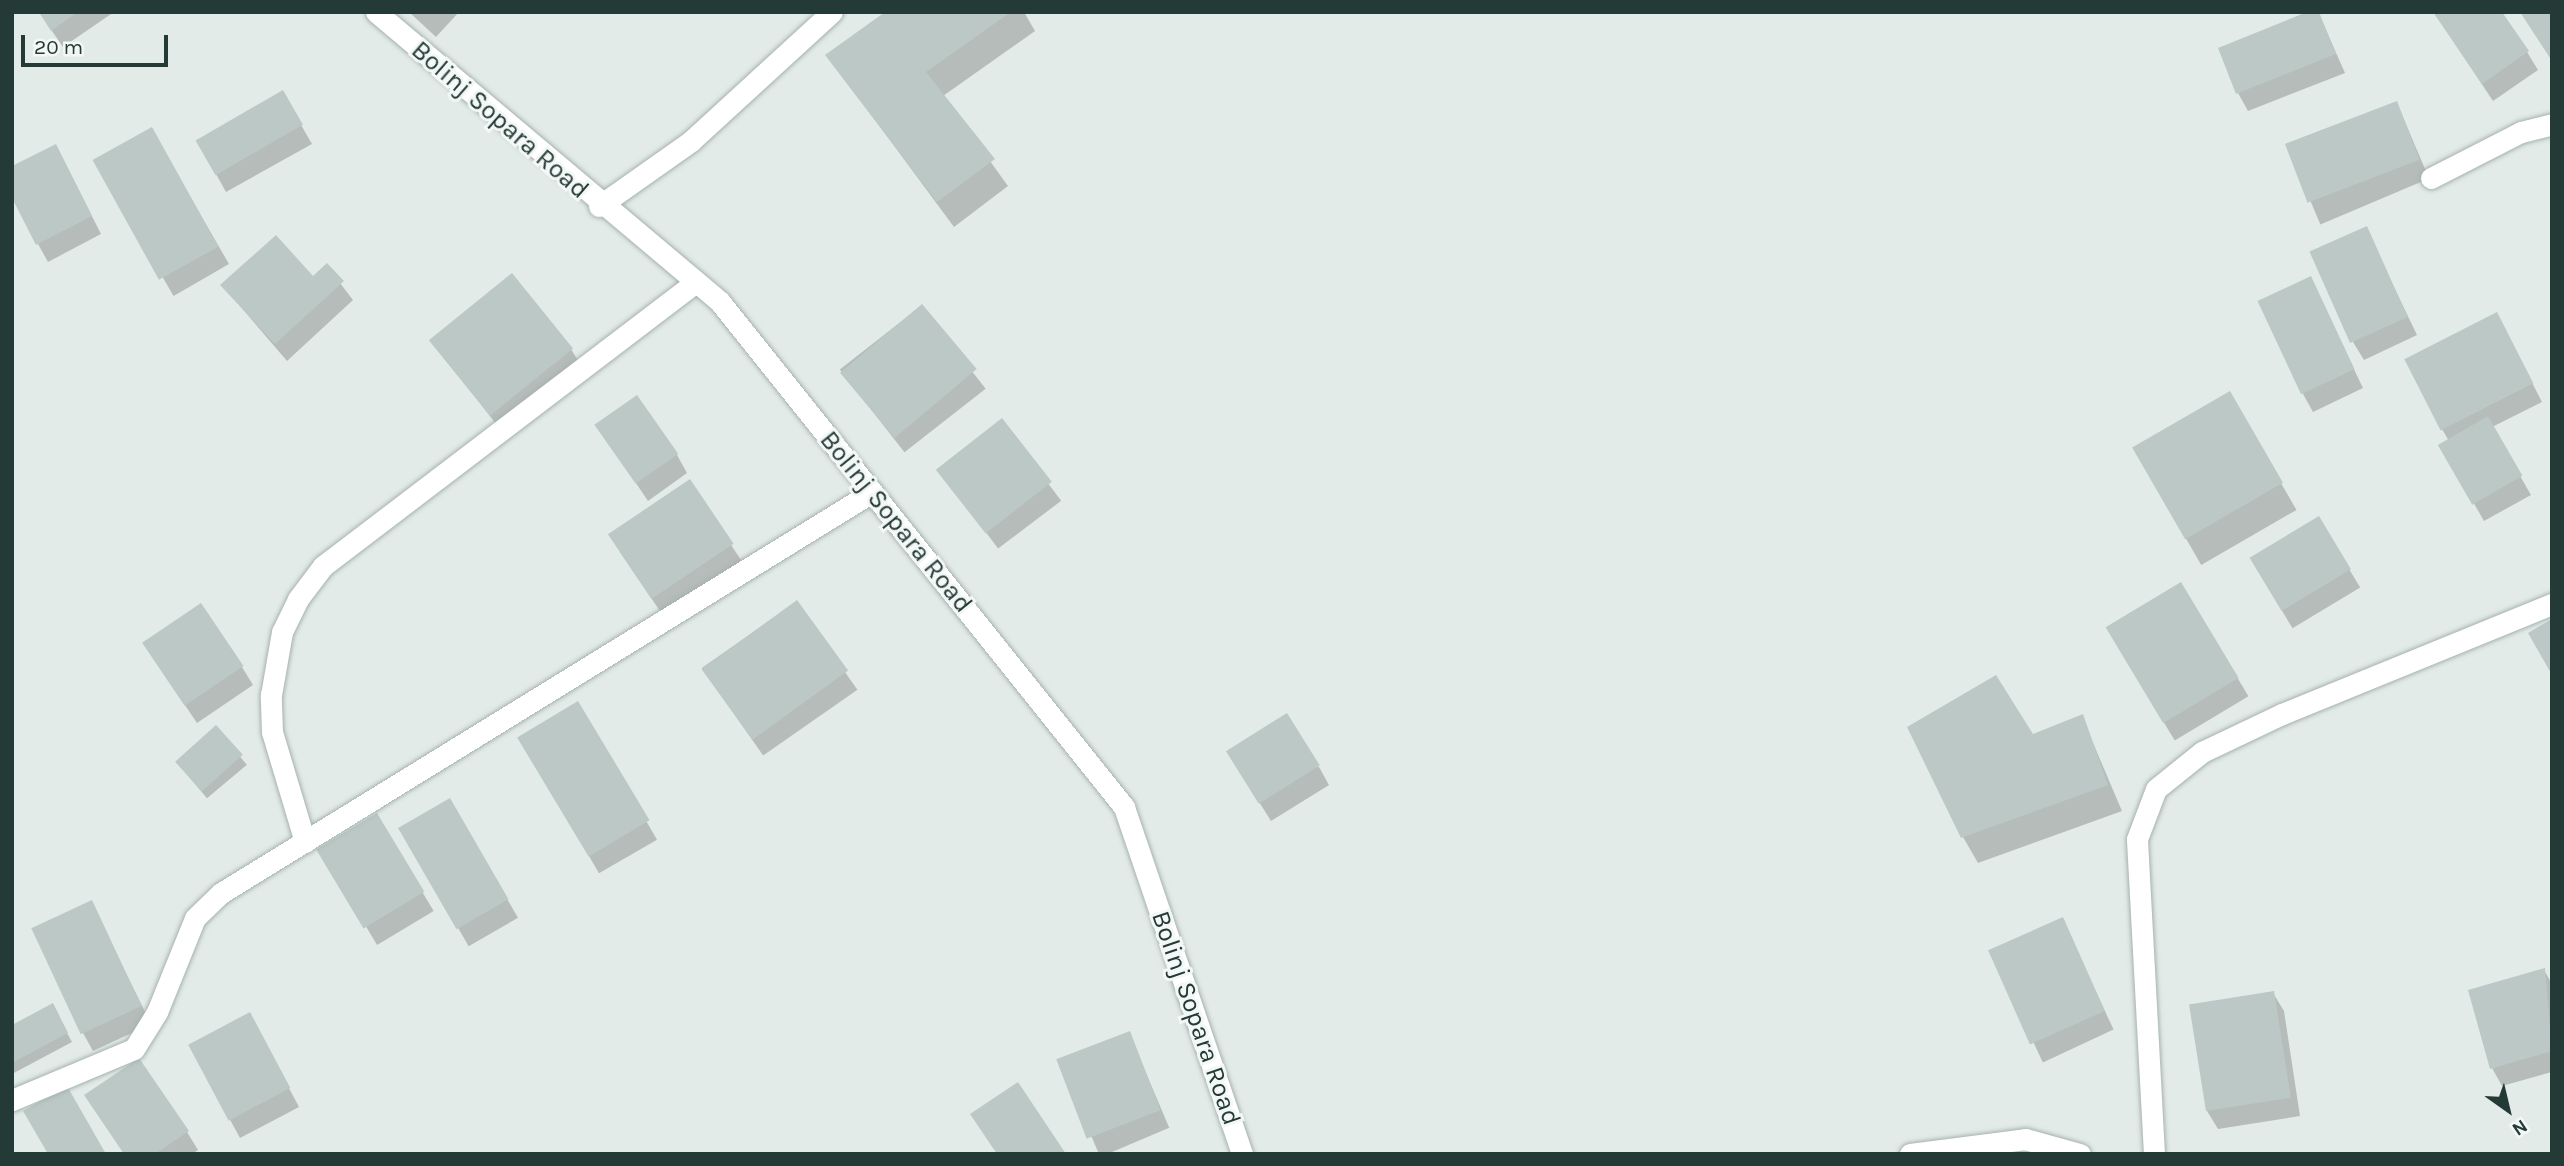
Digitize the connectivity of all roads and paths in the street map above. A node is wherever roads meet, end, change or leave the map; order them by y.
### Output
1 (376, 12) edge
2 (832, 12) edge
3 (2552, 124) edge
4 (2431, 178) dead end
5 (599, 206) junction
6 (696, 282) junction
7 (872, 492) junction
8 (2552, 604) edge
9 (305, 842) junction
10 (12, 1100) edge
11 (1242, 1154) edge
12 (1910, 1154) edge
13 (2080, 1154) edge
14 (2154, 1154) edge

1 - 5 street, Bolinj Sopara Road
2 - 5 street
3 - 4 street
5 - 6 street, Bolinj Sopara Road
6 - 7 street, Bolinj Sopara Road
6 - 9 street
7 - 9 street
7 - 11 street, Bolinj Sopara Road
8 - 14 street
9 - 10 street
12 - 13 street

